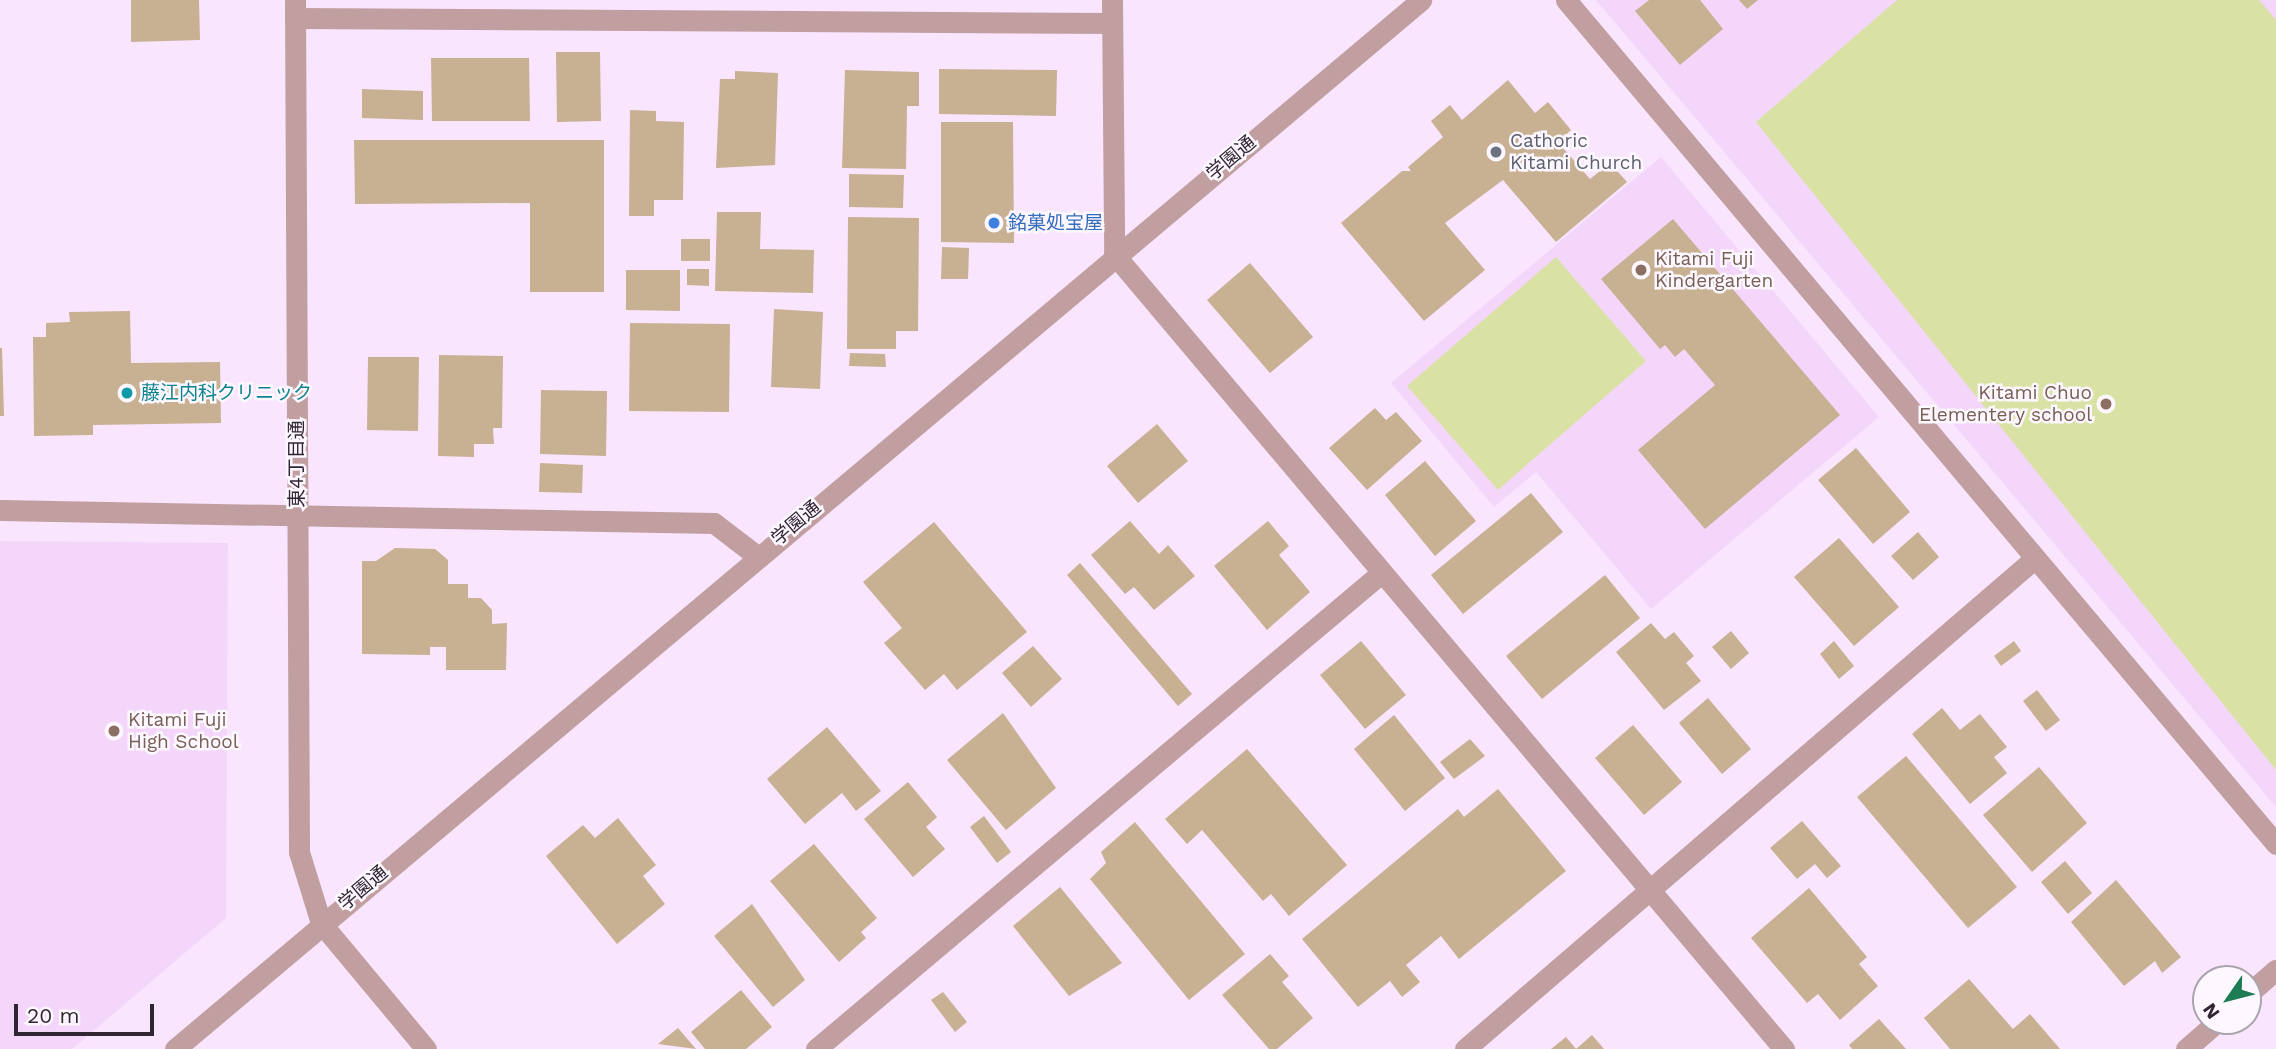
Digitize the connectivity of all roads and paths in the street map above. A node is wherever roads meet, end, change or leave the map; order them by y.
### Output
1 (1112, 0) edge
2 (1421, 0) edge
3 (1566, 0) edge
4 (295, 9) edge
5 (1112, 23) junction
6 (1114, 254) junction
7 (0, 510) edge
8 (297, 511) junction
9 (757, 556) junction
10 (2034, 559) junction
11 (1380, 574) junction
12 (2276, 844) edge
13 (1652, 892) junction
14 (321, 923) junction
15 (2276, 970) edge
16 (2262, 982) edge
17 (2202, 1035) edge
18 (175, 1049) edge
19 (426, 1049) edge
20 (816, 1049) edge
21 (1465, 1049) edge
22 (1784, 1049) edge
23 (2186, 1049) edge

1 - 5 street
2 - 6 street, 学園通
3 - 10 street
4 - 5 street
4 - 8 street, 東4丁目通
5 - 6 street
6 - 9 street, 学園通
6 - 11 street
7 - 8 street
8 - 9 street
8 - 14 street, 東4丁目通
9 - 14 street, 学園通
10 - 12 street
10 - 13 street
11 - 13 street
11 - 20 street
13 - 21 street
13 - 22 street
14 - 18 street, 学園通
14 - 19 street
15 - 16 street
17 - 23 street

